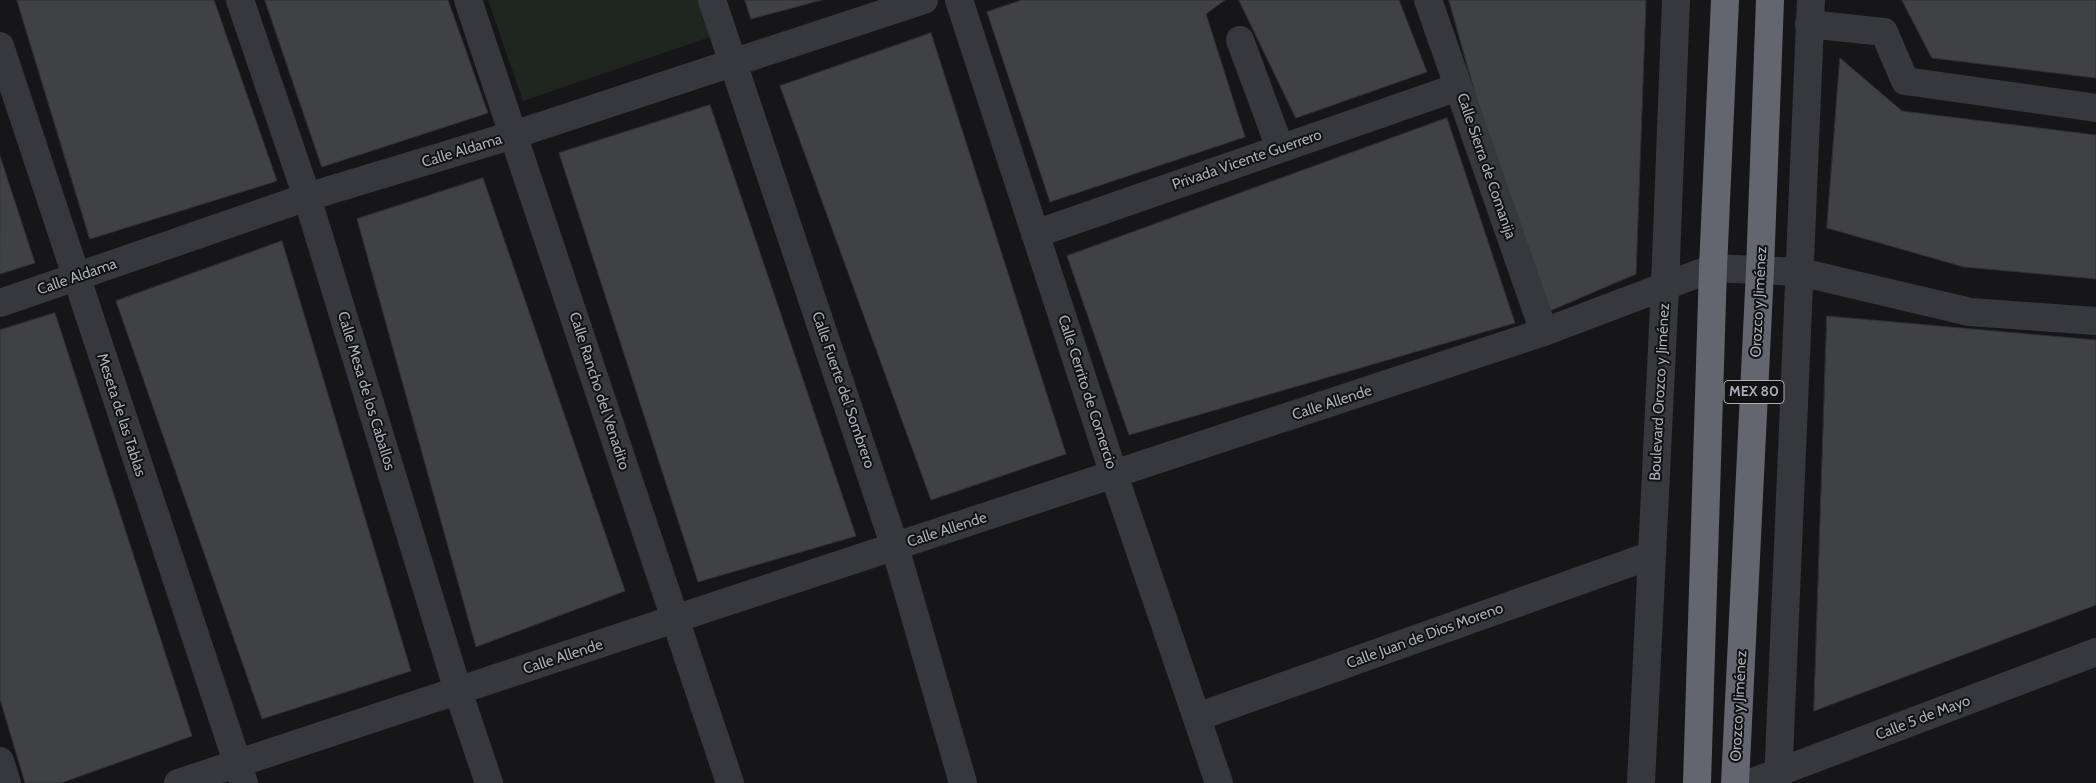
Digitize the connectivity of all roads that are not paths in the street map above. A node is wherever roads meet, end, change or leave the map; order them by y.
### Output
1 (240, 0) edge
2 (468, 0) edge
3 (712, 0) edge
4 (924, 0) edge
5 (960, 0) edge
6 (1428, 0) edge
7 (1676, 0) edge
8 (1726, 0) edge
9 (1770, 0) edge
10 (1810, 12) edge
11 (1240, 40) dead end
12 (0, 46) edge
13 (733, 63) junction
14 (1458, 87) junction
15 (2096, 108) edge
16 (513, 136) junction
17 (1280, 148) junction
18 (306, 197) junction
19 (1035, 234) junction
20 (1713, 268) junction
21 (1760, 270) junction
22 (1800, 272) junction
23 (76, 278) junction
24 (1665, 286) junction
25 (0, 303) edge
26 (2096, 321) edge
27 (1544, 332) junction
28 (1114, 475) junction
29 (896, 547) junction
30 (1652, 555) junction
31 (675, 620) junction
32 (2096, 652) edge
33 (458, 691) junction
34 (1197, 717) junction
35 (0, 761) edge
36 (241, 773) edge
37 (1778, 778) edge
38 (7, 783) edge
39 (178, 783) edge
40 (489, 783) edge
41 (730, 783) edge
42 (963, 783) edge
43 (1219, 783) edge
44 (1641, 783) edge
45 (1697, 783) edge
46 (1735, 783) edge
47 (1750, 783) edge

1 - 18 street, Calle Mesa de los Caballos
2 - 16 street, Calle Rancho del Venadito
3 - 13 street, Calle Fuerte del Sombrero
4 - 13 street, Calle Aldama
5 - 19 street, Calle Cerrito de Comercio
6 - 14 street, Calle Sierra de Comanija
7 - 24 street, Boulevard Orozco y Jiménez
8 - 20 highway, MEX 80
9 - 21 highway, Orozco y Jiménez / MEX 80
10 - 15 street
10 - 22 street
11 - 17 street
12 - 23 street, Meseta de las Tablas
13 - 16 street, Calle Aldama
13 - 29 street, Calle Fuerte del Sombrero
14 - 17 street, Privada Vicente Guerrero
14 - 27 street, Calle Sierra de Comanija
16 - 18 street, Calle Aldama
16 - 31 street, Calle Rancho del Venadito
17 - 19 street, Privada Vicente Guerrero
18 - 23 street, Calle Aldama
18 - 33 street, Calle Mesa de los Caballos
19 - 28 street, Calle Cerrito de Comercio
20 - 21 street
20 - 24 street, Calle Allende
20 - 45 highway, MEX 80
21 - 22 street
21 - 46 highway, Orozco y Jiménez / MEX 80
22 - 26 street
22 - 37 street
23 - 25 street, Calle Aldama
23 - 36 street, Meseta de las Tablas
24 - 27 street, Calle Allende
24 - 30 street, Boulevard Orozco y Jiménez
27 - 28 street, Calle Allende
28 - 29 street, Calle Allende
28 - 34 street, Calle Cerrito de Comercio
29 - 31 street, Calle Allende
29 - 42 street, Calle Fuerte del Sombrero
30 - 34 street, Calle Juan de Dios Moreno
30 - 44 street, Boulevard Orozco y Jiménez
31 - 33 street, Calle Allende
31 - 41 street, Calle Rancho del Venadito
32 - 37 street, Calle 5 de Mayo
33 - 36 street, Calle Allende
33 - 40 street, Calle Mesa de los Caballos
34 - 43 street, Calle Cerrito de Comercio
35 - 38 street
36 - 39 street, Calle Allende
37 - 47 street, Calle 5 de Mayo

